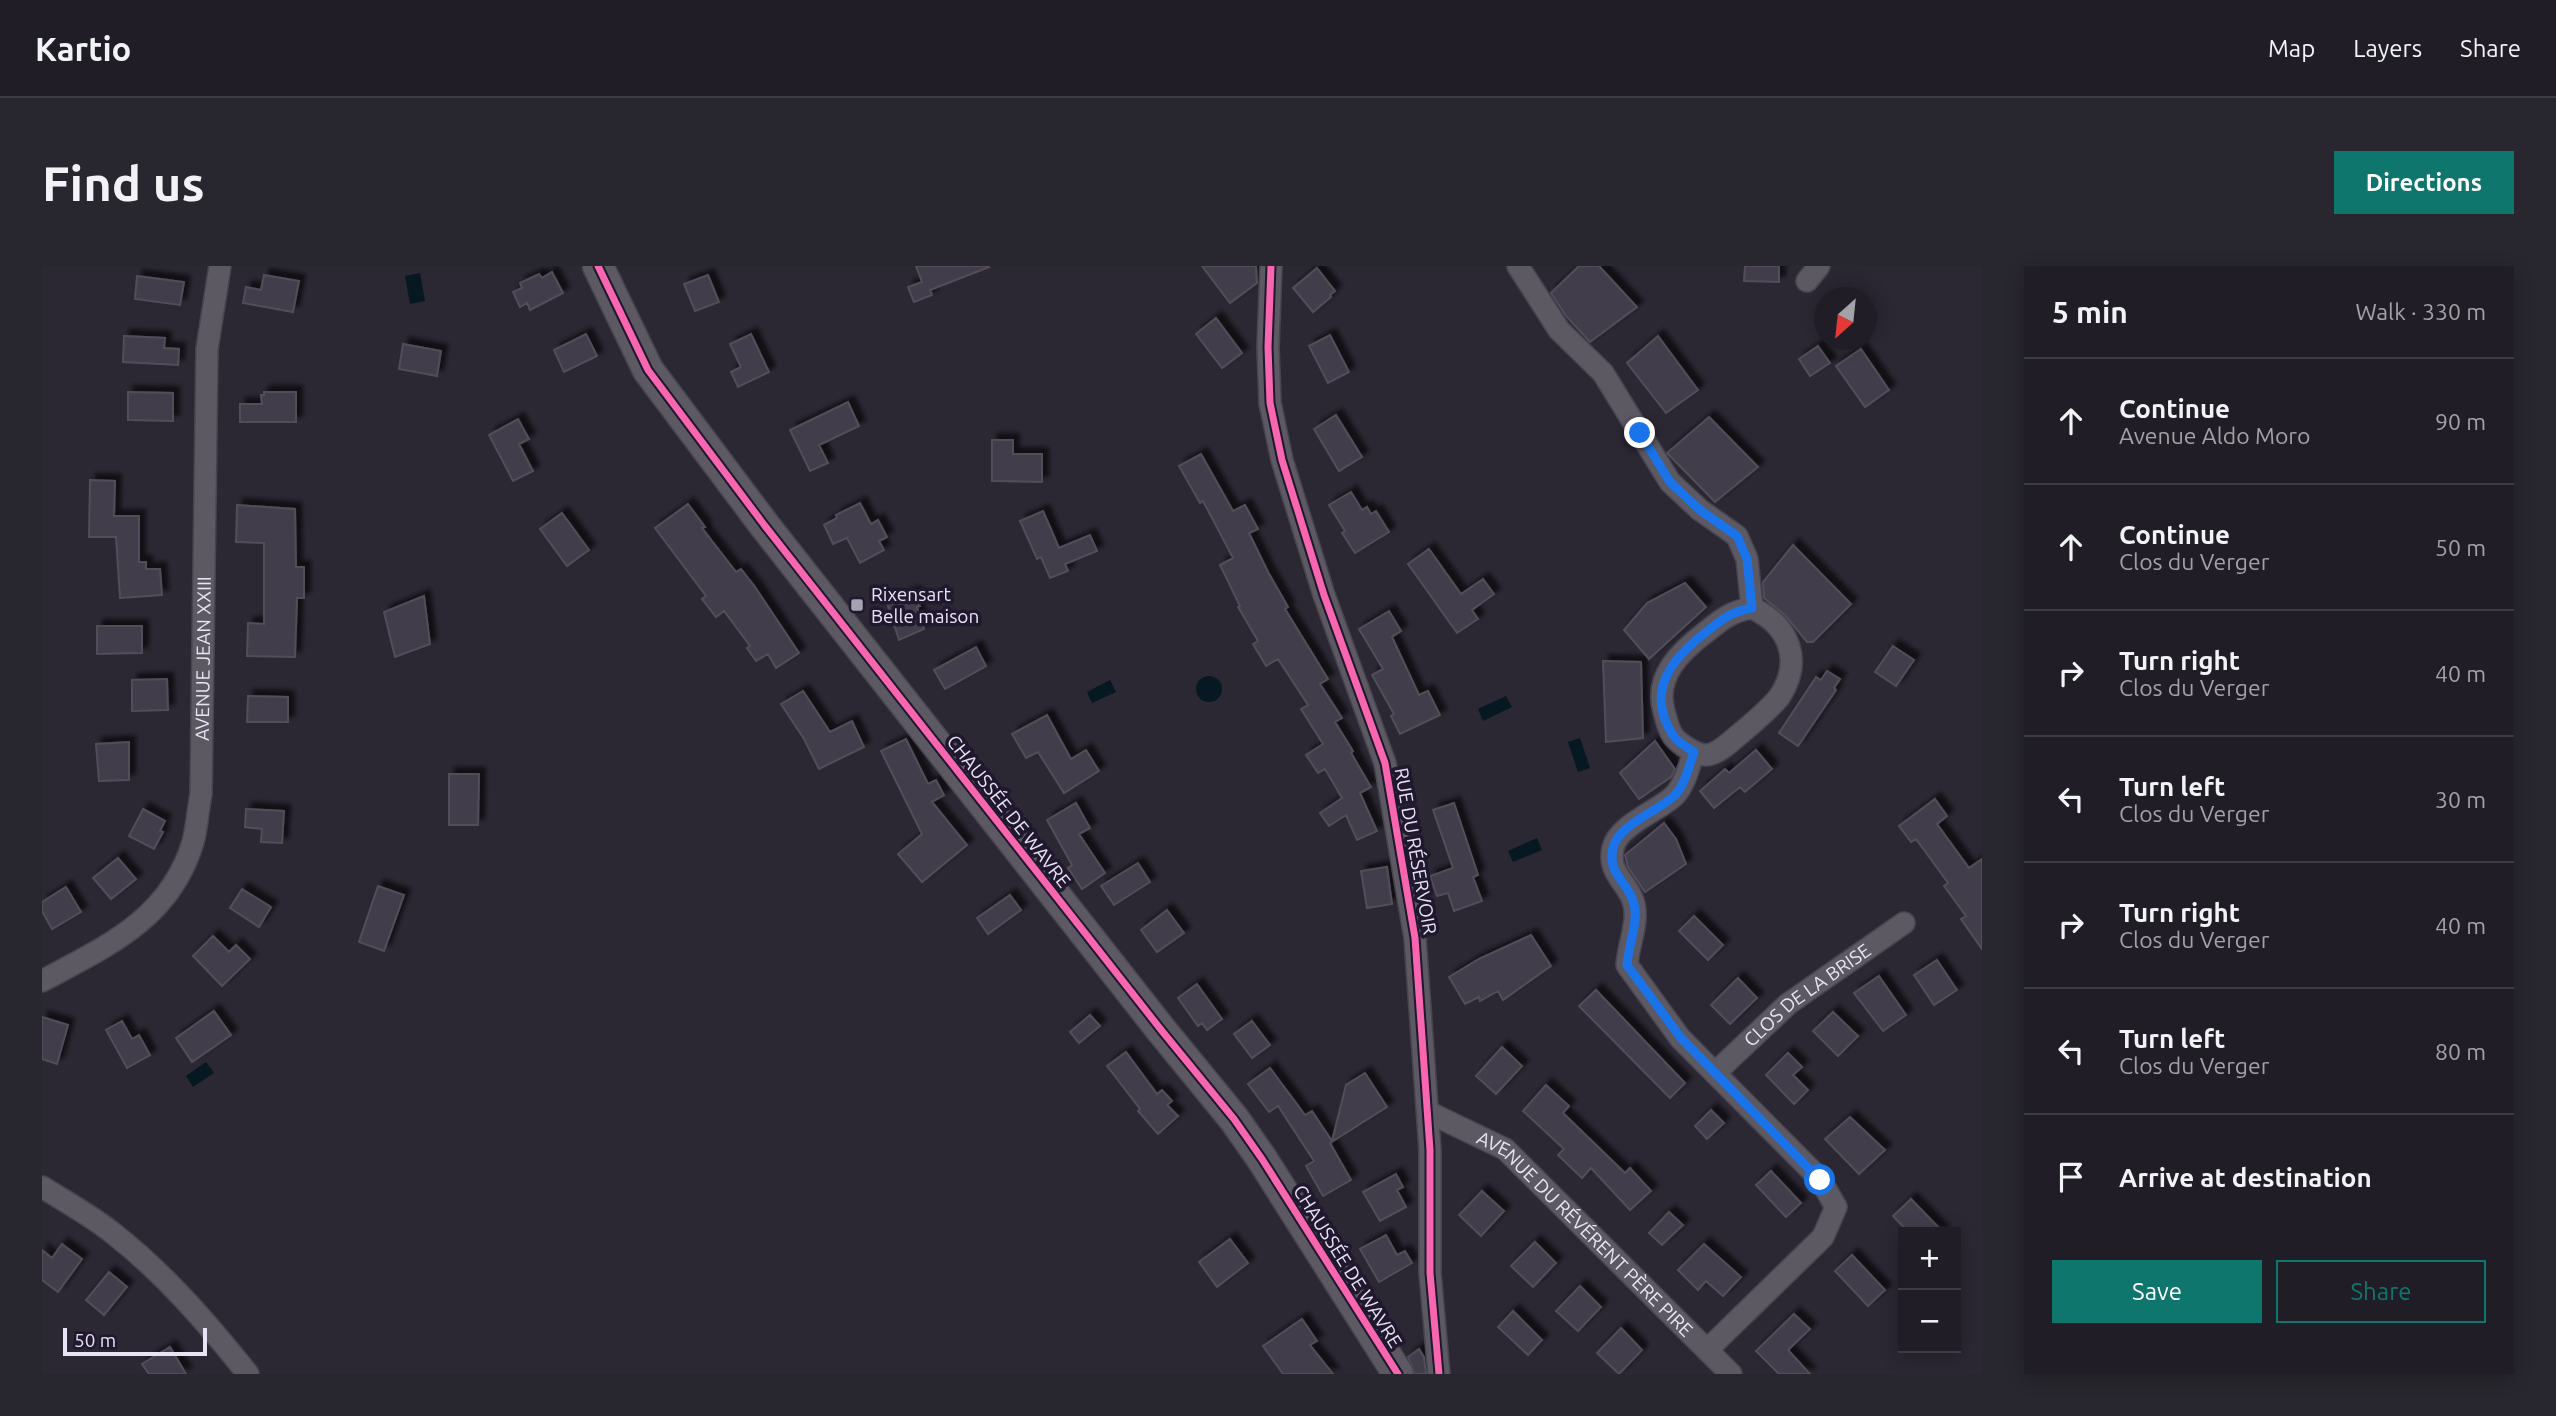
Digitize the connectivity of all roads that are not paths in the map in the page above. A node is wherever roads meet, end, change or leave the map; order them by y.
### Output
1 (220, 266) edge
2 (598, 266) edge
3 (1271, 266) edge
4 (1518, 266) edge
5 (1752, 608) junction
6 (1694, 752) junction
7 (1904, 923) dead end
8 (42, 981) edge
9 (1715, 1073) junction
10 (1428, 1112) junction
11 (42, 1187) edge
12 (1707, 1350) junction
13 (248, 1374) edge
14 (1398, 1374) edge
15 (1439, 1374) edge
16 (1731, 1374) edge

1 - 8 street, AVENUE JEAN XXIII
2 - 14 street, CHAUSSÉE DE WAVRE
3 - 10 street, RUE DU RÉSERVOIR
4 - 5 street
5 - 6 street
5 - 6 street
6 - 9 street
7 - 9 street, CLOS DE LA BRISE
9 - 12 street
10 - 12 street, AVENUE DU RÉVÉRENT PÈRE PIRE
10 - 15 street, RUE DU RÉSERVOIR
11 - 13 street
12 - 16 street, AVENUE DU RÉVÉRENT PÈRE PIRE

